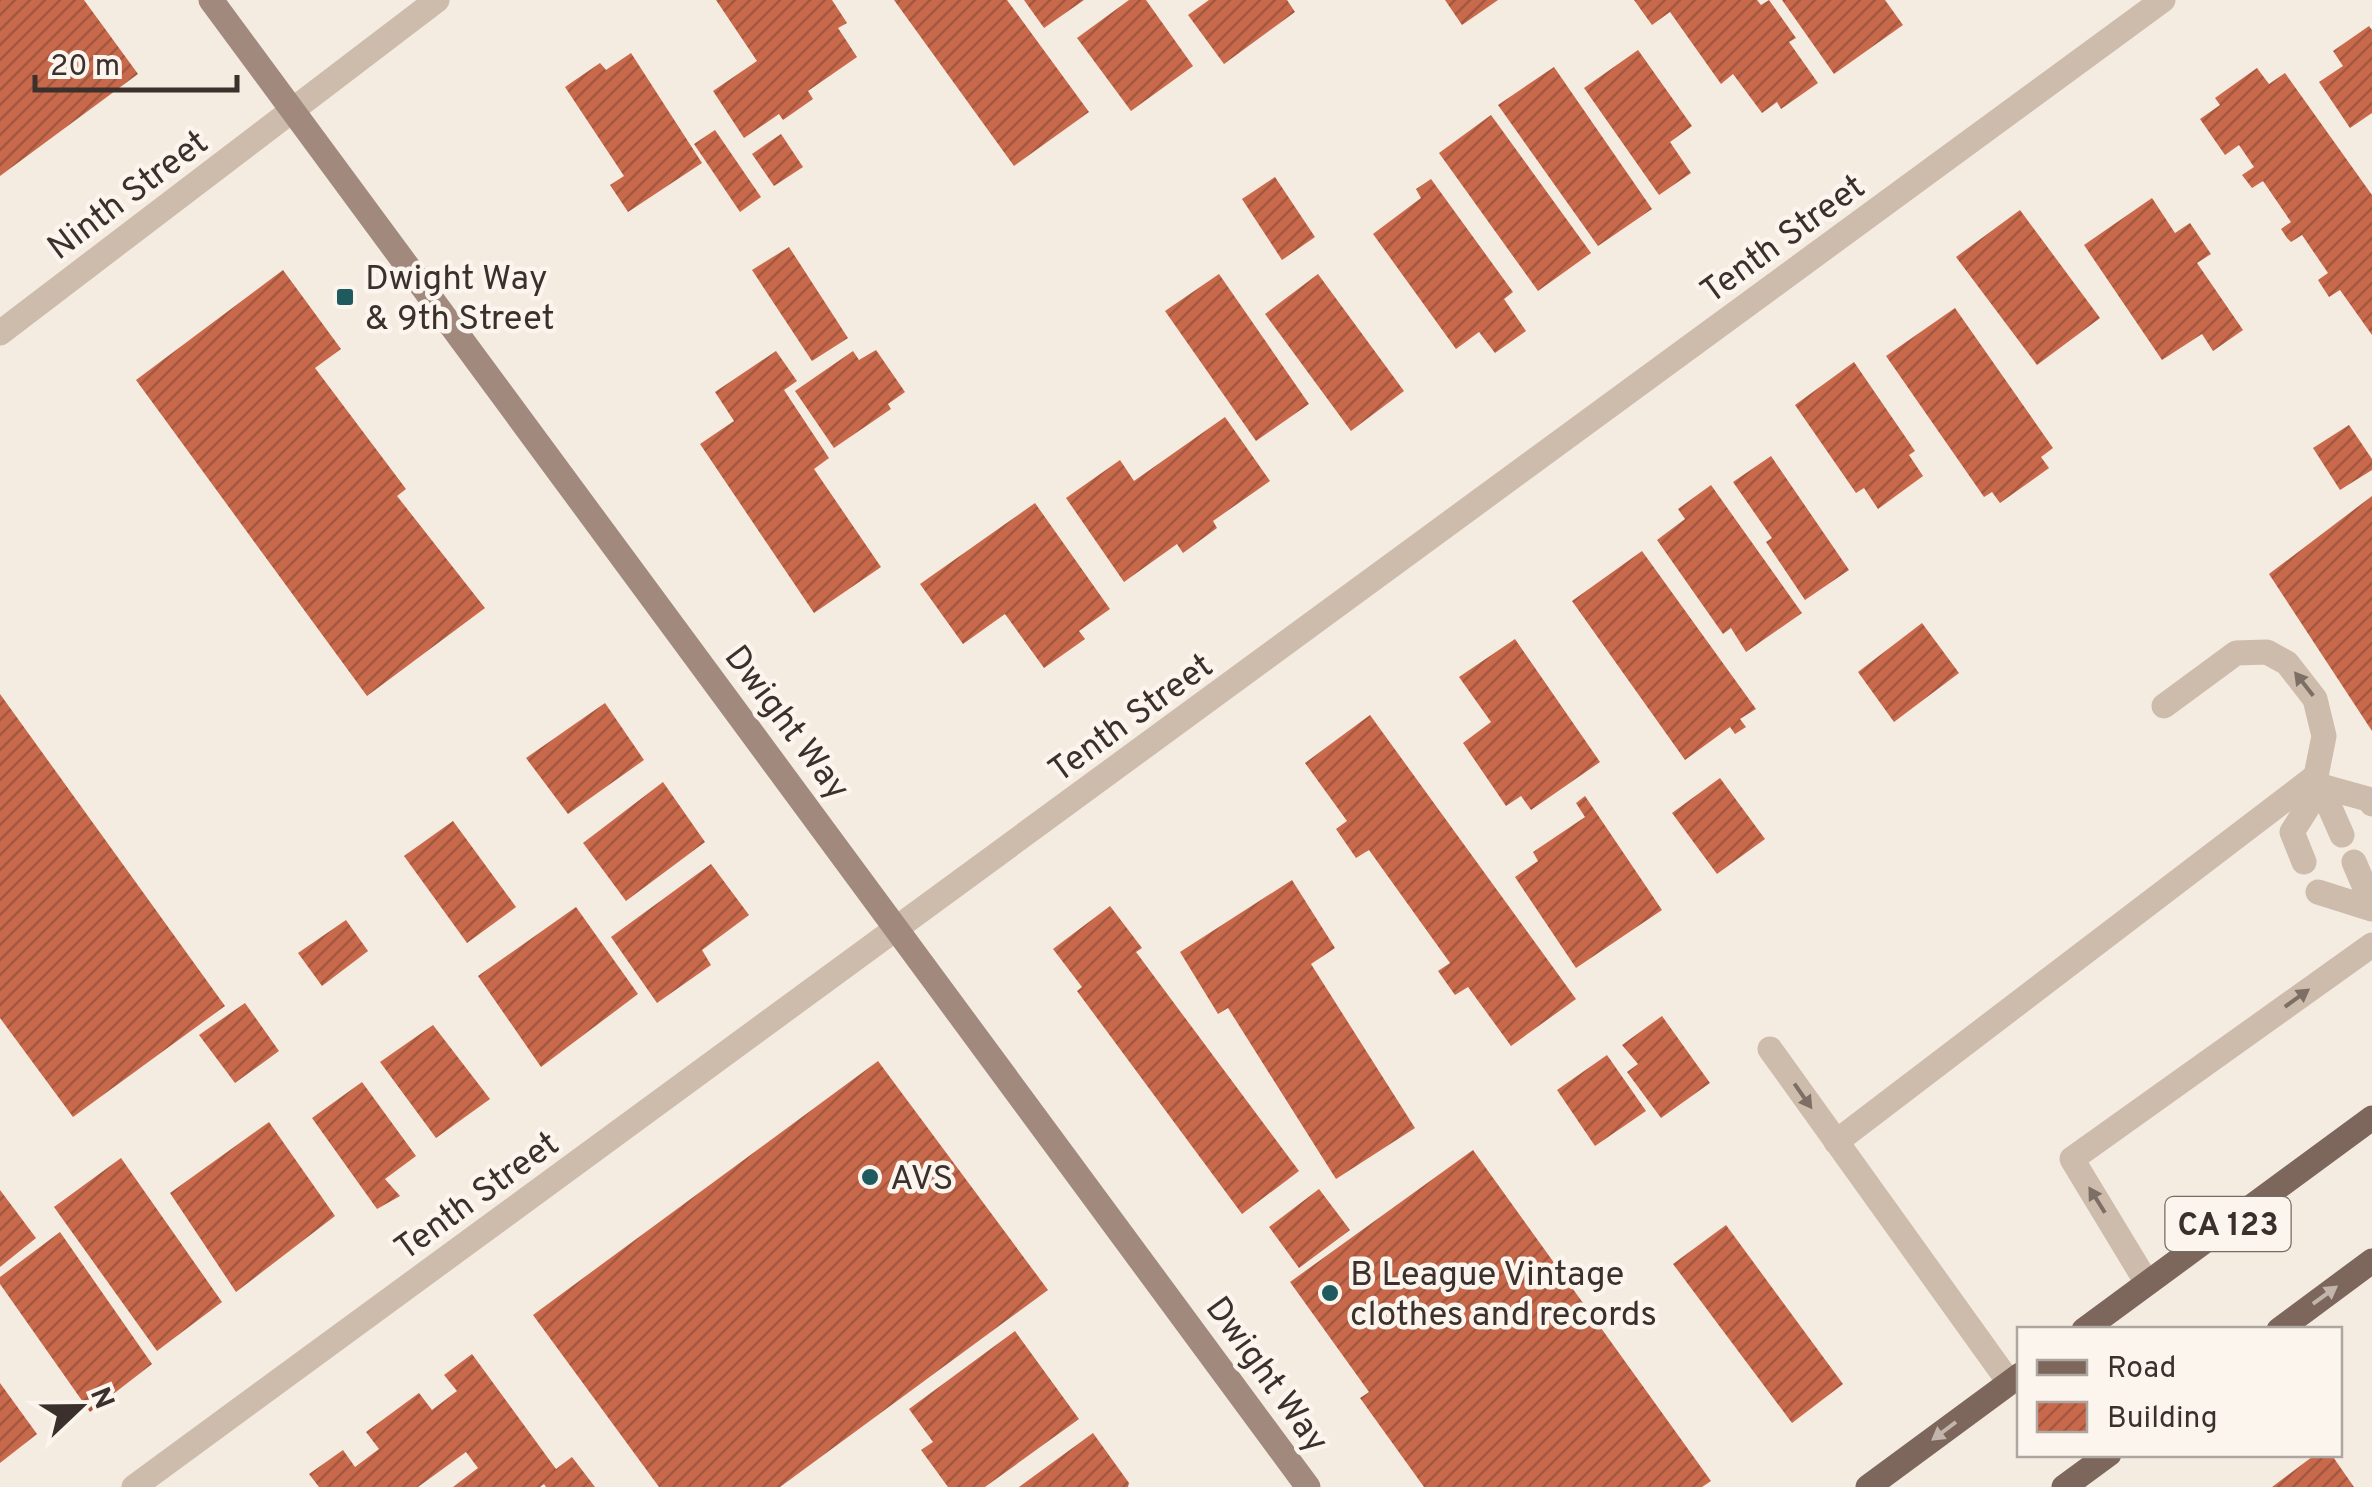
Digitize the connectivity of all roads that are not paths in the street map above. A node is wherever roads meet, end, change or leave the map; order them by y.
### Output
1 (211, 0) edge
2 (437, 0) edge
3 (2163, 0) edge
4 (291, 111) junction
5 (0, 334) edge
6 (2164, 706) dead end
7 (2318, 781) junction
8 (2372, 804) edge
9 (2342, 835) dead end
10 (2304, 862) dead end
11 (2354, 862) dead end
12 (2318, 892) dead end
13 (2372, 906) edge
14 (897, 929) junction
15 (2372, 945) edge
16 (1770, 1050) dead end
17 (2372, 1118) edge
18 (1836, 1142) junction
19 (2372, 1261) edge
20 (2147, 1283) junction
21 (2088, 1327) edge
22 (2283, 1327) edge
23 (2014, 1378) edge
24 (2105, 1457) edge
25 (134, 1487) edge
26 (1308, 1487) edge
27 (1868, 1487) edge
28 (2064, 1487) edge

1 - 4 street, Dwight Way
2 - 4 street, Ninth Street
3 - 14 street, Tenth Street
4 - 5 street, Ninth Street
4 - 14 street, Dwight Way
7 -> 6 street
7 - 8 street
7 - 9 street
7 - 10 street
7 - 18 street
11 - 13 street
12 - 13 street
14 - 25 street, Tenth Street
14 - 26 street, Dwight Way
20 -> 15 street
16 -> 18 street
17 - 20 main road, CA 123
18 - 23 street
22 -> 19 main road
20 - 21 main road, CA 123
23 -> 27 main road
24 - 28 main road

